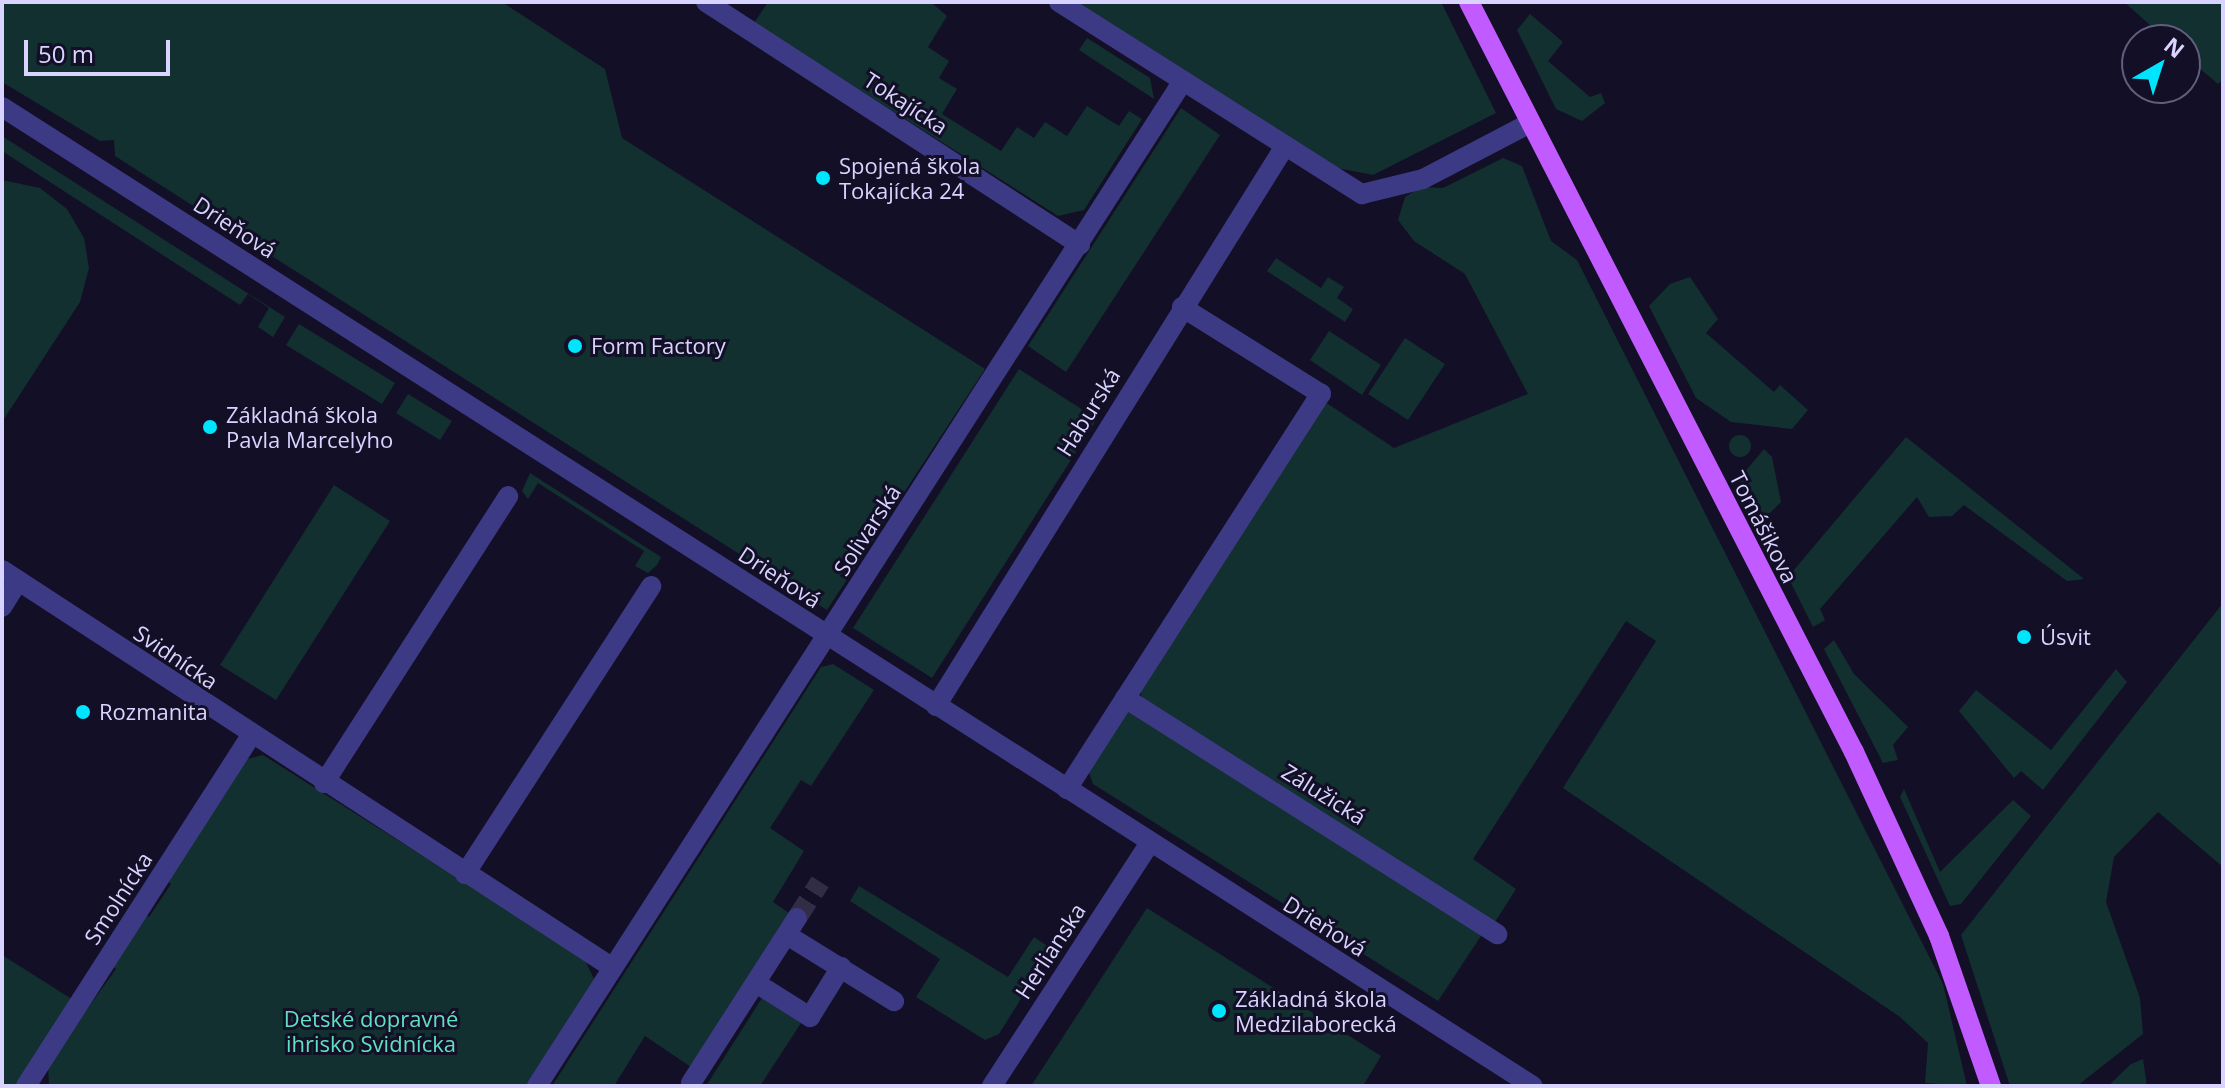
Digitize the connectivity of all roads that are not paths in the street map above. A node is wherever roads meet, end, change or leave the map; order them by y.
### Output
1 (706, 2) edge
2 (1059, 2) edge
3 (1469, 2) edge
4 (1183, 81) junction
5 (2, 107) edge
6 (1530, 123) junction
7 (1285, 146) junction
8 (1080, 245) junction
9 (1182, 307) junction
10 (508, 496) dead end
11 (10, 576) edge
12 (651, 586) dead end
13 (2, 607) edge
14 (826, 635) junction
15 (1125, 698) junction
16 (936, 706) junction
17 (251, 736) junction
18 (324, 783) junction
19 (1067, 789) junction
20 (1150, 843) junction
21 (465, 874) junction
22 (1497, 934) dead end
23 (841, 967) junction
24 (610, 973) junction
25 (756, 983) junction
26 (894, 1001) dead end
27 (691, 1083) dead end
28 (32, 1084) edge
29 (537, 1086) edge
30 (992, 1086) edge
31 (1533, 1086) edge
32 (1991, 1086) edge

1 - 8 street, Tokajícka
2 - 4 street
3 - 6 main road, Tomášikova
4 - 7 street
4 - 8 street, Solivarská
5 - 14 street, Drieňová
6 - 7 street
6 - 32 main road, Tomášikova
7 - 9 street, Haburská
8 - 14 street, Solivarská
9 - 15 street
9 - 16 street, Haburská
10 - 18 street
11 - 13 street
11 - 17 street, Svidnícka
12 - 21 street
14 - 16 street, Drieňová
14 - 24 street, Solivarská
15 - 19 street
15 - 22 street, Zálužická
16 - 19 street, Drieňová
17 - 18 street, Svidnícka
17 - 28 street, Smolnícka
18 - 21 street, Svidnícka
19 - 20 street, Drieňová
20 - 30 street, Herlianska
20 - 31 street, Drieňová
21 - 24 street, Svidnícka
23 - 25 street
23 - 25 street
23 - 26 street
24 - 29 street, Solivarská
25 - 27 street

